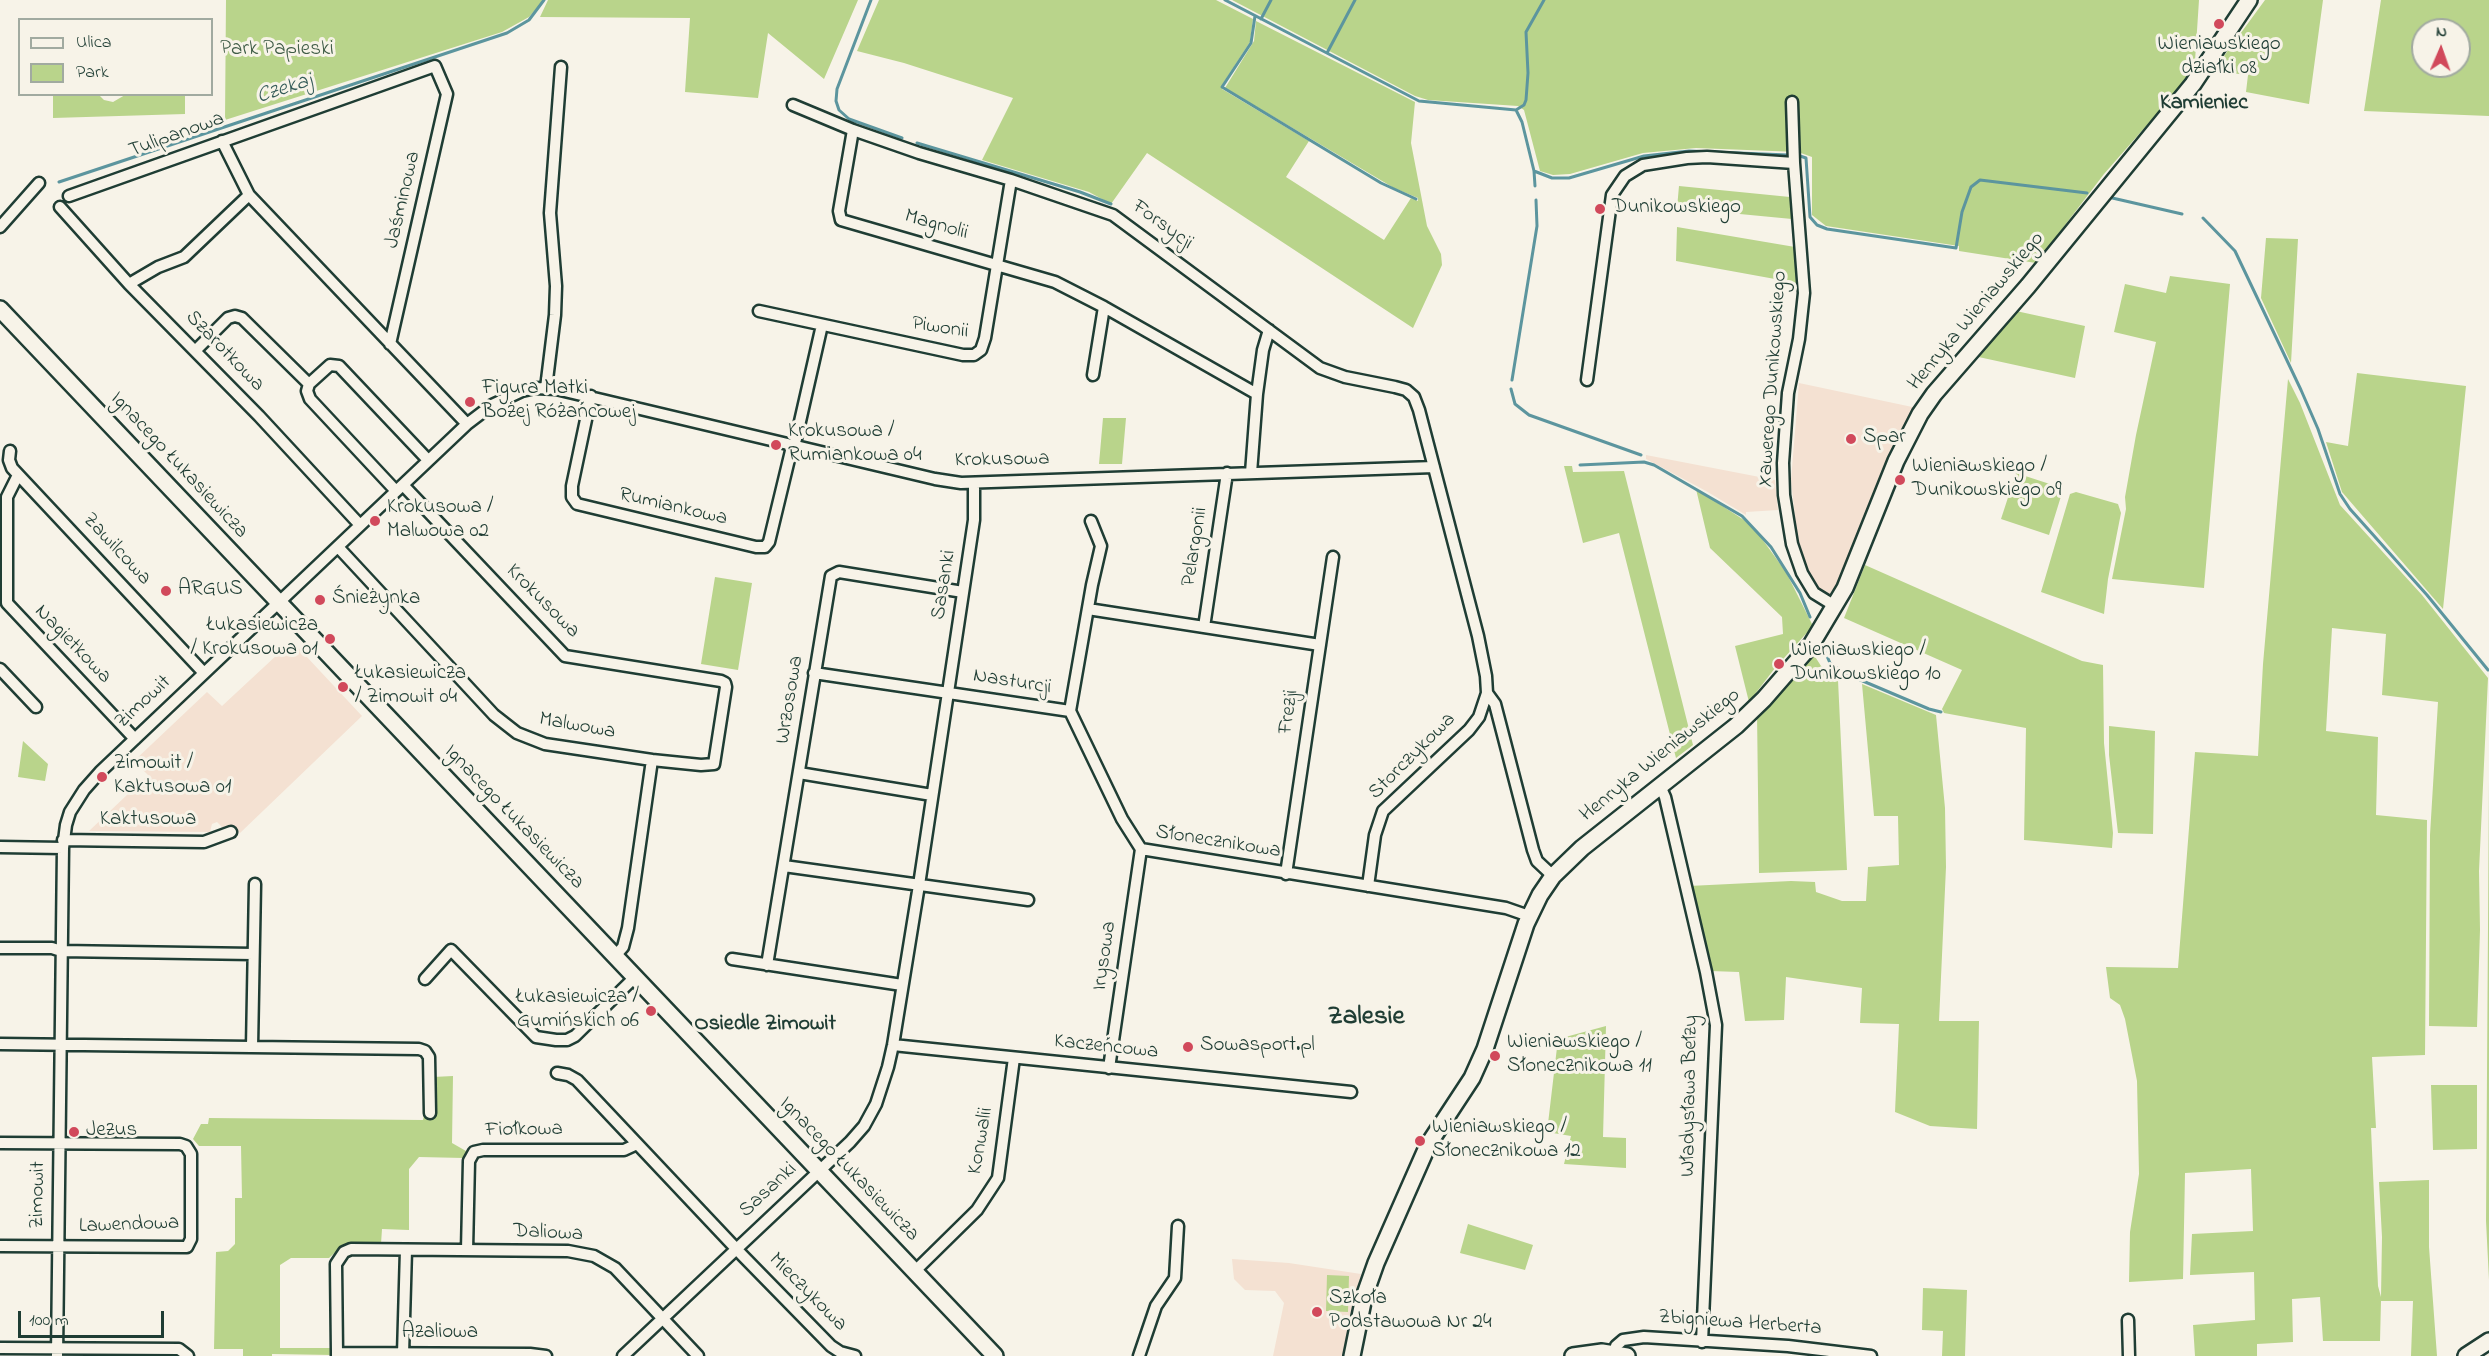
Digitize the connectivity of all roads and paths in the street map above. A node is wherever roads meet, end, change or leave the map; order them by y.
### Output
1 (2250, 0) edge
2 (435, 66) joint
3 (561, 67) dead end
4 (1792, 102) dead end
5 (793, 105) dead end
6 (853, 130) junction
7 (222, 141) junction
8 (1794, 163) junction
9 (1011, 180) junction
10 (39, 183) dead end
11 (249, 195) junction
12 (69, 196) dead end
13 (60, 207) dead end
14 (0, 227) edge
15 (996, 264) junction
16 (129, 284) junction
17 (1104, 307) junction
18 (0, 309) edge
19 (759, 312) dead end
20 (822, 325) junction
21 (1269, 330) junction
22 (390, 344) junction
23 (195, 351) junction
24 (1093, 375) dead end
25 (1587, 380) dead end
26 (309, 384) junction
27 (546, 388) junction
28 (1257, 394) junction
29 (591, 396) junction
30 (467, 424) junction
31 (794, 444) junction
32 (10, 451) dead end
33 (428, 460) junction
34 (1434, 467) junction
35 (1227, 473) junction
36 (1251, 473) junction
37 (18, 475) junction
38 (974, 483) junction
39 (399, 488) junction
40 (1091, 521) dead end
41 (360, 525) junction
42 (338, 547) junction
43 (1334, 557) dead end
44 (963, 592) junction
45 (279, 603) junction
46 (1835, 606) junction
47 (4, 607) edge
48 (1088, 609) junction
49 (1204, 627) junction
50 (1320, 645) junction
51 (0, 669) edge
52 (204, 673) junction
53 (814, 673) junction
54 (948, 693) junction
55 (1487, 693) junction
56 (36, 707) dead end
57 (1070, 711) junction
58 (135, 739) junction
59 (652, 760) junction
60 (799, 773) junction
61 (1659, 786) junction
62 (932, 795) junction
63 (231, 832) dead end
64 (63, 844) junction
65 (0, 847) edge
66 (1141, 849) junction
67 (784, 866) junction
68 (1286, 874) junction
69 (1553, 876) junction
70 (255, 884) dead end
71 (919, 885) junction
72 (1368, 886) junction
73 (1028, 900) dead end
74 (1529, 916) junction
75 (0, 948) edge
76 (62, 951) junction
77 (253, 954) junction
78 (615, 956) junction
79 (732, 959) dead end
80 (767, 964) junction
81 (635, 977) junction
82 (425, 980) dead end
83 (902, 985) junction
84 (0, 1044) edge
85 (60, 1045) junction
86 (893, 1045) junction
87 (252, 1047) junction
88 (1014, 1058) junction
89 (1109, 1068) junction
90 (557, 1073) dead end
91 (1351, 1092) dead end
92 (430, 1113) dead end
93 (0, 1143) edge
94 (59, 1143) junction
95 (637, 1144) junction
96 (819, 1171) junction
97 (1178, 1226) dead end
98 (0, 1246) edge
99 (58, 1247) junction
100 (736, 1249) junction
101 (406, 1250) junction
102 (467, 1250) junction
103 (915, 1271) junction
104 (662, 1319) junction
105 (2128, 1320) dead end
106 (2489, 1341) edge
107 (1702, 1342) junction
108 (0, 1348) edge
109 (57, 1352) edge
110 (403, 1354) junction
111 (1620, 1354) edge
112 (337, 1355) edge
113 (188, 1356) edge
114 (546, 1356) edge
115 (623, 1356) edge
116 (698, 1356) edge
117 (855, 1356) edge
118 (995, 1356) edge
119 (1139, 1356) edge
120 (1352, 1356) edge
121 (1573, 1356) edge
122 (1871, 1356) edge
123 (2129, 1356) edge
124 (2466, 1356) edge

1 - 46 street, Henryka Wieniawskiego
2 - 7 street, Tulipanowa
2 - 22 street, Jaśminowa
3 - 27 street
4 - 8 street, Xawerego Dunikowskiego
5 - 6 street, Forsycji
6 - 9 street, Forsycji
6 - 15 street, Magnolii
7 - 11 street
7 - 12 street, Tulipanowa
8 - 25 street
8 - 46 street, Xawerego Dunikowskiego
9 - 15 street, Piwonii
9 - 21 street, Forsycji
10 - 14 street
11 - 16 street
11 - 22 street
13 - 16 street, Szarotkowa
15 - 17 street, Magnolii
15 - 20 street, Piwonii
16 - 23 street, Szarotkowa
17 - 24 street
17 - 28 street, Magnolii
18 - 45 street, Ignacego Łukasiewicza
19 - 20 street, Piwonii
20 - 31 street
21 - 28 street
21 - 34 street, Forsycji
22 - 30 street
23 - 26 street, Krokusowa
23 - 41 street, Szarotkowa
26 - 33 street
26 - 39 street, Krokusowa
27 - 29 street, Krokusowa
27 - 30 street, Krokusowa
28 - 36 street
29 - 31 street, Krokusowa
29 - 31 street, Rumiankowa
30 - 33 street, Krokusowa
31 - 38 street, Krokusowa
32 - 37 street, Zawilcowa
33 - 39 street, Krokusowa
34 - 36 street, Krokusowa
34 - 55 street, Storczykowa
35 - 36 street, Krokusowa
35 - 38 street, Krokusowa
35 - 49 street, Pelargonii
37 - 47 street, Nagietkowa
37 - 52 street, Zawilcowa
38 - 44 street, Sasanki
39 - 41 street, Krokusowa
39 - 59 street, Krokusowa
40 - 48 street
41 - 42 street, Krokusowa
42 - 45 street, Krokusowa
42 - 59 street, Malwowa
43 - 50 street, Frezji
44 - 53 street, Wrzosowa
44 - 54 street, Sasanki
45 - 52 street, Zimowit
45 - 78 street, Ignacego Łukasiewicza
46 - 61 street, Henryka Wieniawskiego
47 - 58 street, Nagietkowa
48 - 49 street
48 - 57 street
49 - 50 street
50 - 68 street, Frezji
51 - 56 street
52 - 58 street, Zimowit
53 - 54 street
53 - 60 street, Wrzosowa
54 - 57 street, Nasturcji
54 - 62 street, Sasanki
55 - 69 street, Storczykowa
55 - 72 street, Storczykowa
57 - 66 street, Słonecznikowa
58 - 64 street, Zimowit
59 - 78 street
60 - 62 street
60 - 67 street, Wrzosowa
61 - 69 street, Henryka Wieniawskiego
61 - 107 street, Władysława Bełzy
62 - 71 street, Sasanki
63 - 64 street, Kaktusowa
64 - 65 street
64 - 76 street, Zimowit
66 - 68 street, Słonecznikowa
66 - 89 street, Irysowa
67 - 71 street
67 - 80 street, Wrzosowa
68 - 72 street, Słonecznikowa
69 - 74 street, Henryka Wieniawskiego
70 - 77 street
71 - 73 street
71 - 83 street, Sasanki
72 - 74 street, Słonecznikowa
74 - 120 street, Henryka Wieniawskiego
75 - 76 street
76 - 77 street
76 - 85 street, Zimowit
77 - 87 street
78 - 81 street, Ignacego Łukasiewicza
79 - 80 street
80 - 83 street
81 - 82 street
81 - 96 street, Ignacego Łukasiewicza
83 - 86 street, Sasanki
84 - 85 street
85 - 87 street
85 - 94 street, Zimowit
86 - 88 street, Kaczeńcowa
86 - 96 street, Sasanki
87 - 92 street
88 - 89 street, Kaczeńcowa
88 - 103 street, Konwalii
89 - 91 street, Kaczeńcowa
90 - 95 street
93 - 94 street, Zimowit
94 - 99 street, Zimowit
94 - 99 street, Lawendowa
95 - 100 street
95 - 102 street, Fiołkowa
96 - 100 street, Sasanki
96 - 103 street, Ignacego Łukasiewicza
97 - 119 street
98 - 99 street, Zimowit
99 - 109 street, Zimowit
100 - 104 street, Sasanki
100 - 117 street, Mieczykowa
101 - 102 street, Daliowa
101 - 110 street
101 - 112 street, Daliowa
102 - 104 street, Daliowa
103 - 118 street, Ignacego Łukasiewicza
104 - 115 street, Sasanki
104 - 116 street, Daliowa
105 - 123 street
106 - 124 street
107 - 111 street, Zbigniewa Herberta
107 - 122 street, Zbigniewa Herberta
108 - 109 street
109 - 113 street
110 - 112 street, Azaliowa
110 - 114 street, Azaliowa
111 - 121 street

